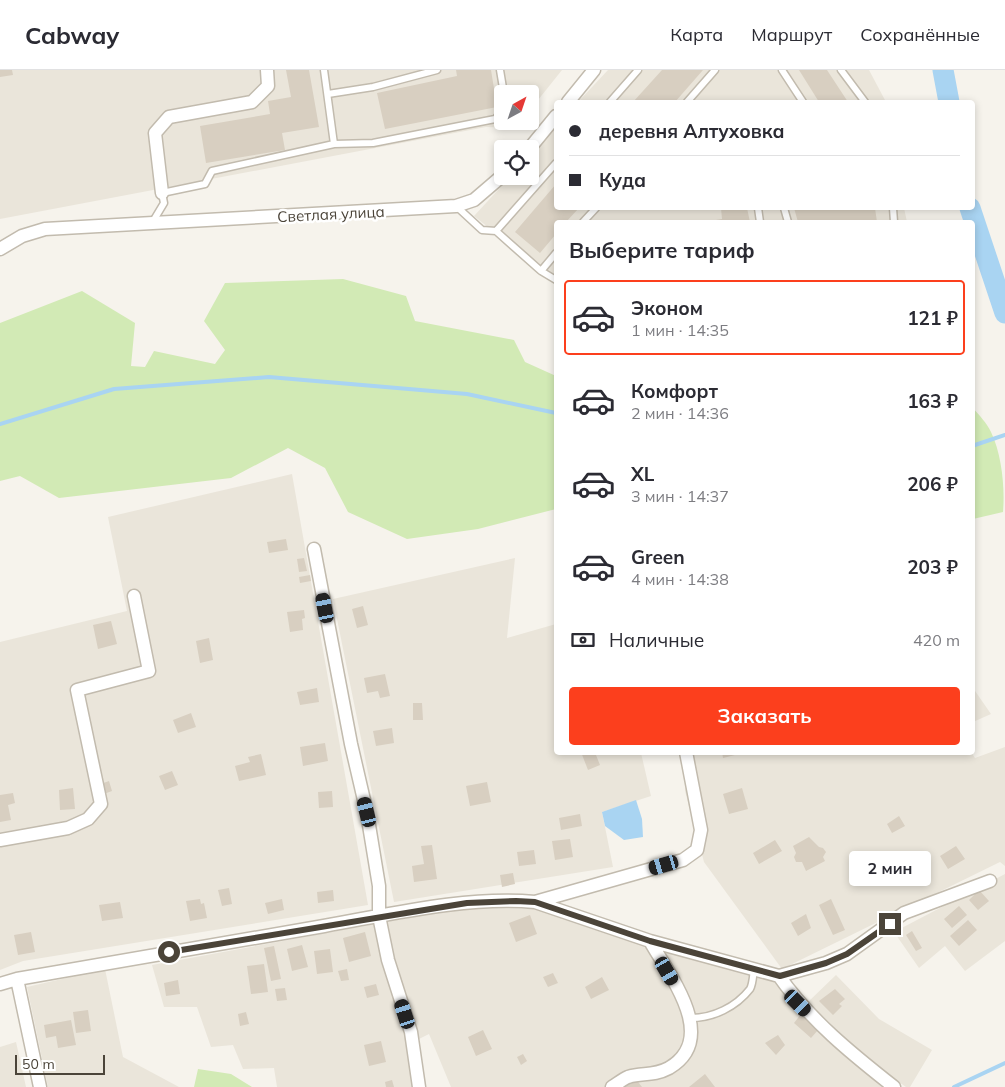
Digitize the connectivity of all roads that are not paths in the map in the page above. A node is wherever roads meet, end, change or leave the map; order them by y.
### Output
1 (267, 70) edge
2 (324, 70) edge
3 (437, 70) edge
4 (500, 70) edge
5 (594, 70) edge
6 (638, 70) edge
7 (715, 70) edge
8 (782, 70) edge
9 (841, 70) edge
10 (502, 85) edge
11 (328, 94) junction
12 (570, 100) edge
13 (612, 100) edge
14 (689, 100) edge
15 (802, 100) edge
16 (864, 100) edge
17 (554, 118) edge
18 (494, 119) edge
19 (536, 140) edge
20 (334, 144) junction
21 (554, 165) edge
22 (494, 183) edge
23 (162, 193) junction
24 (456, 206) junction
25 (594, 210) edge
26 (585, 220) edge
27 (151, 225) junction
28 (496, 231) junction
29 (0, 249) edge
30 (554, 255) edge
31 (541, 271) junction
32 (554, 279) edge
33 (314, 549) dead end
34 (134, 596) dead end
35 (687, 755) edge
36 (0, 840) edge
37 (990, 881) dead end
38 (535, 902) junction
39 (379, 916) junction
40 (650, 941) junction
41 (754, 969) junction
42 (780, 976) junction
43 (16, 979) junction
44 (0, 984) edge
45 (691, 1018) junction
46 (40, 1087) edge
47 (419, 1087) edge
48 (612, 1087) edge
49 (894, 1087) edge

1 - 23 street
2 - 11 lane
3 - 11 lane
4 - 10 lane
5 - 12 street
6 - 13 lane
7 - 14 lane
8 - 15 lane
9 - 16 lane
11 - 20 lane
17 - 19 street
18 - 20 lane
20 - 23 lane
21 - 28 lane
22 - 24 street, Светлая улица
23 - 27 lane
24 - 27 street, Светлая улица
24 - 28 lane
25 - 26 lane
27 - 29 street, Светлая улица
28 - 31 lane
30 - 31 lane
31 - 32 lane
33 - 39 street
34 - 36 street
35 - 38 street
37 - 42 street
38 - 39 street
38 - 40 street
39 - 43 street
39 - 47 street
40 - 41 street
40 - 45 street
41 - 42 street
41 - 45 lane
42 - 49 street
43 - 44 street
43 - 46 street
45 - 48 street

